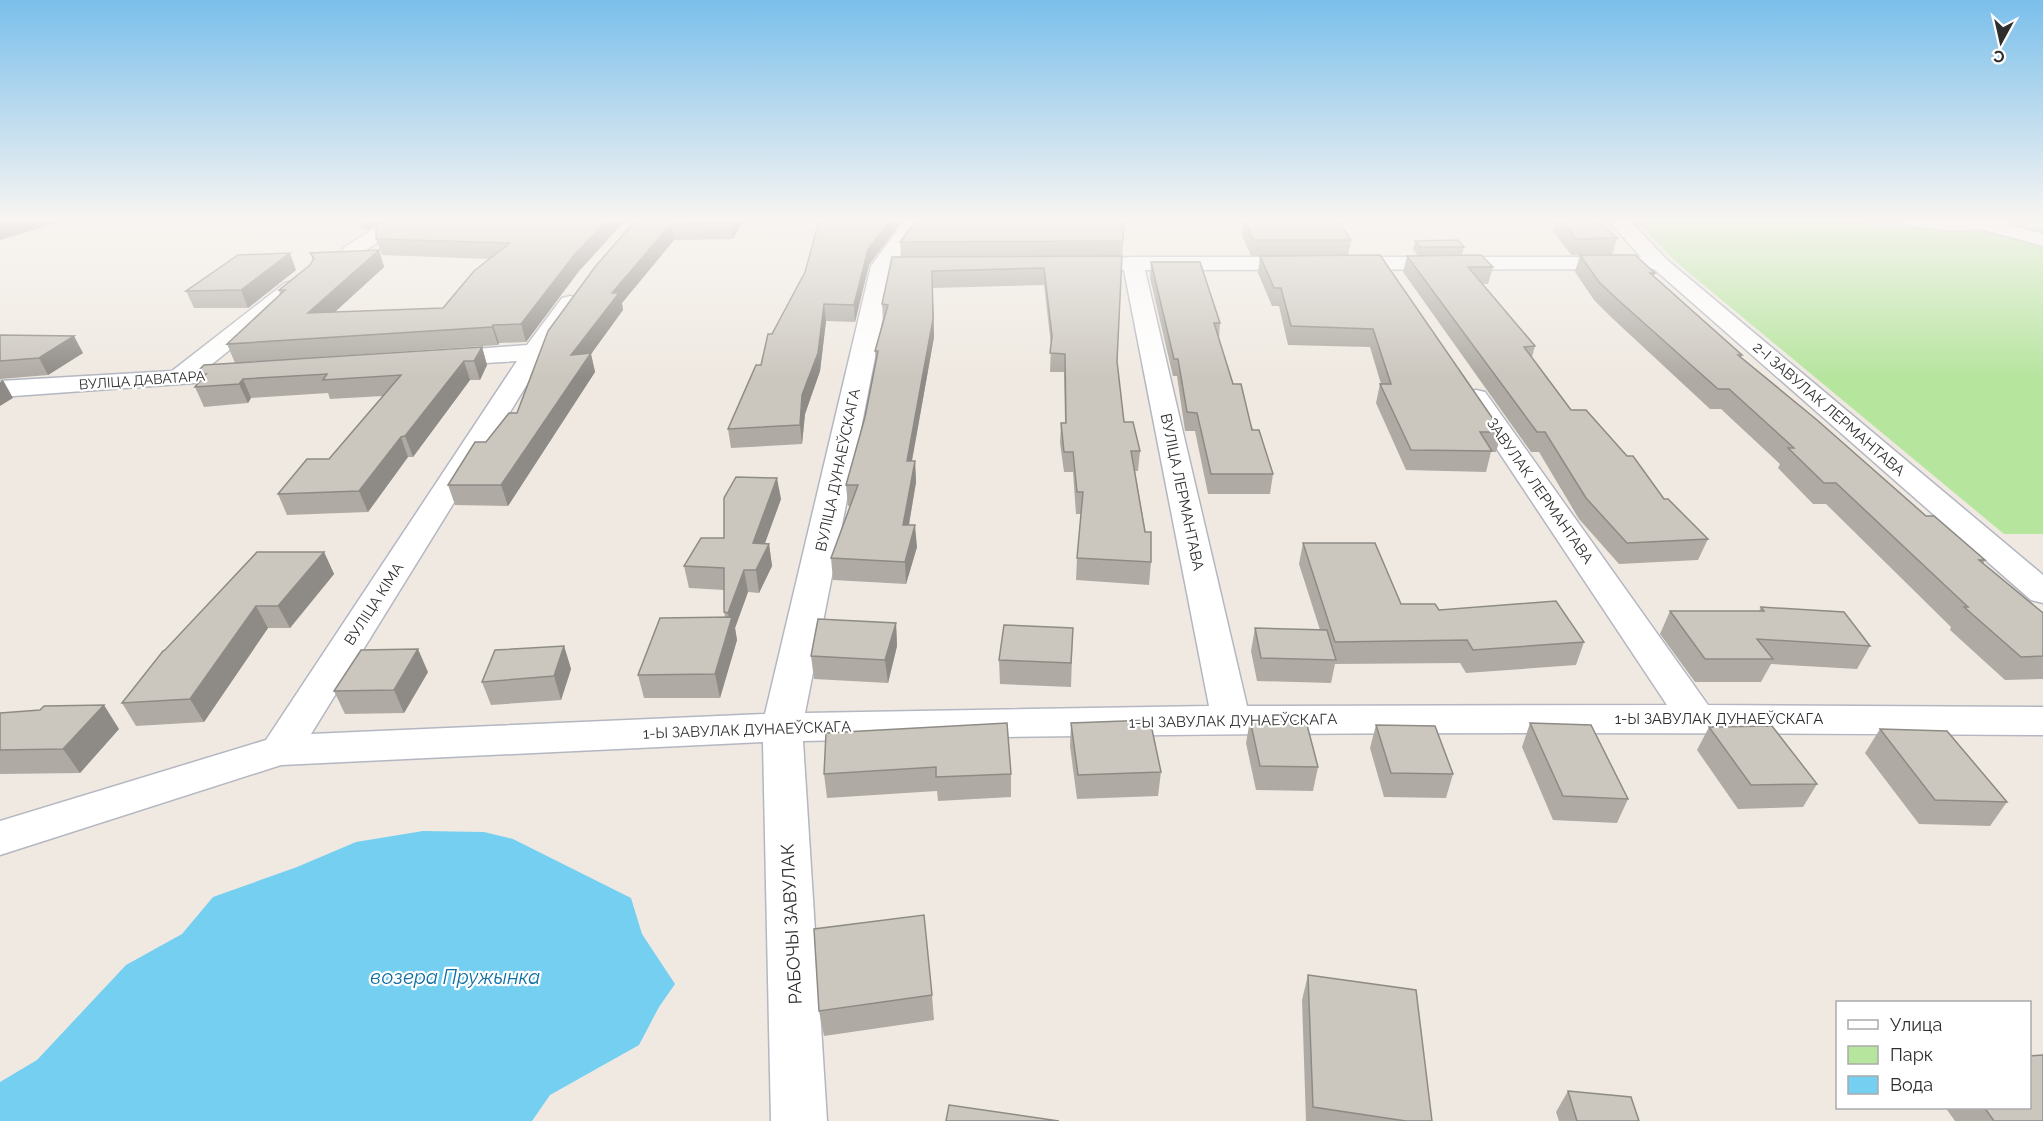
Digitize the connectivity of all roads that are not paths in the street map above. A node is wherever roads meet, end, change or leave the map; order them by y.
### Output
1 (892, 273) edge
2 (1135, 273) edge
3 (1390, 273) edge
4 (1671, 273) edge
5 (307, 276) edge
6 (589, 277) edge
7 (1404, 294) edge
8 (536, 352) junction
9 (417, 361) edge
10 (262, 372) edge
11 (1458, 373) edge
12 (179, 378) junction
13 (0, 389) edge
14 (2043, 593) edge
15 (1696, 718) junction
16 (1231, 720) junction
17 (2043, 721) edge
18 (782, 727) junction
19 (280, 750) junction
20 (0, 838) edge
21 (800, 1121) edge

1 - 18 street, ВУЛІЦА ДУНАЕЎСКАГА
2 - 16 street, ВУЛІЦА ЛЕРМАНТАВА
3 - 7 street
4 - 14 street, 2-І ЗАВУЛАК ЛЕРМАНТАВА
5 - 12 street
6 - 8 street, ВУЛІЦА КІМА
8 - 9 street
8 - 19 street, ВУЛІЦА КІМА
10 - 12 street, ВУЛІЦА ДАВАТАРА
11 - 15 street, ЗАВУЛАК ЛЕРМАНТАВА
12 - 13 street, ВУЛІЦА ДАВАТАРА
15 - 16 street, 1-Ы ЗАВУЛАК ДУНАЕЎСКАГА
15 - 17 street, 1-Ы ЗАВУЛАК ДУНАЕЎСКАГА
16 - 18 street, 1-Ы ЗАВУЛАК ДУНАЕЎСКАГА
18 - 19 street, 1-Ы ЗАВУЛАК ДУНАЕЎСКАГА
18 - 21 street, РАБОЧЫ ЗАВУЛАК
19 - 20 street

